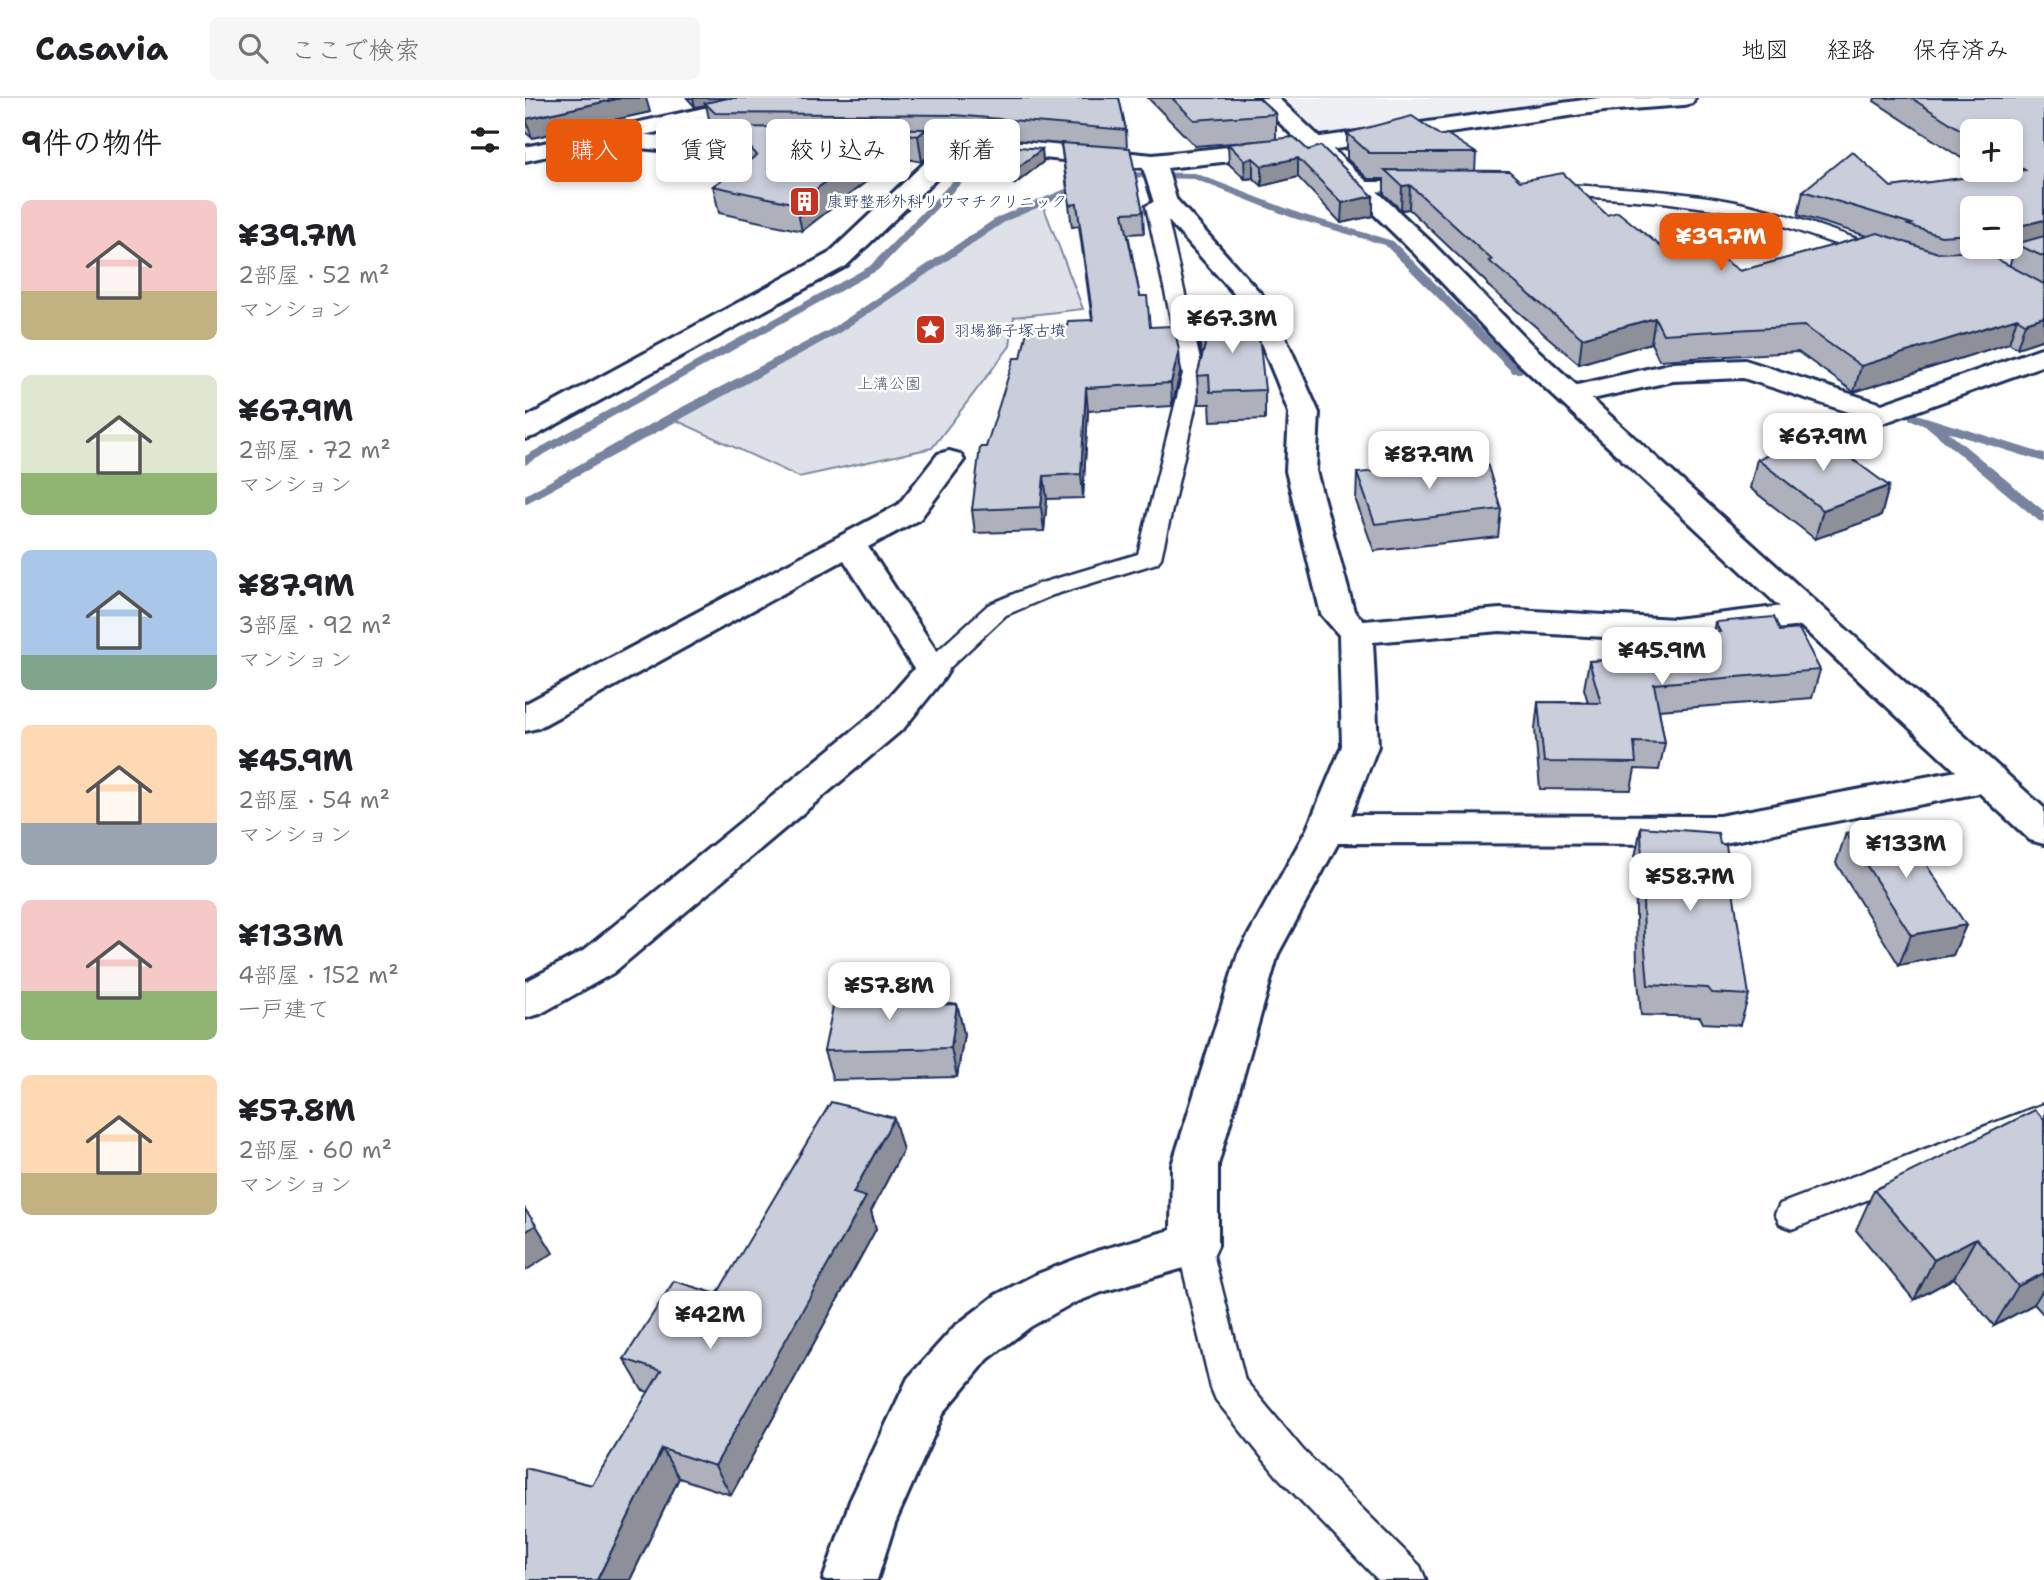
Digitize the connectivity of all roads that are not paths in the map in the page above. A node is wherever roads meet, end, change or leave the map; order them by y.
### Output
1 (781, 98) edge
2 (1265, 98) edge
3 (1684, 98) edge
4 (642, 128) edge
5 (642, 142) edge
6 (766, 144) edge
7 (1314, 145) junction
8 (546, 149) edge
9 (1020, 149) edge
10 (525, 154) edge
11 (1158, 178) junction
12 (924, 182) edge
13 (1358, 187) junction
14 (1442, 187) edge
15 (1525, 188) edge
16 (2044, 250) edge
17 (1903, 261) edge
18 (1983, 267) junction
19 (1945, 268) edge
20 (2020, 287) edge
21 (2044, 355) edge
22 (1570, 395) junction
23 (525, 430) edge
24 (949, 460) dead end
25 (850, 544) junction
26 (1809, 614) junction
27 (1356, 633) junction
28 (932, 670) junction
29 (525, 719) edge
30 (1989, 778) junction
31 (1326, 829) junction
32 (2044, 830) edge
33 (525, 1002) edge
34 (2044, 1116) edge
35 (1792, 1214) dead end
36 (1194, 1245) junction
37 (850, 1580) edge
38 (1406, 1580) edge

1 - 4 street
2 - 7 street
3 - 7 street
5 - 6 street
7 - 11 street
7 - 13 street
8 - 10 street
9 - 11 street
11 - 27 street
11 - 28 lane
12 - 23 street
13 - 14 lane
13 - 22 street
15 - 17 lane
16 - 18 lane
18 - 19 lane
18 - 20 street
21 - 22 street
22 - 26 street
24 - 25 street
25 - 28 street
25 - 29 street
26 - 27 street
26 - 30 street
27 - 31 street
28 - 33 street
30 - 31 street
30 - 32 street
31 - 36 street
34 - 35 lane
36 - 37 street
36 - 38 lane

